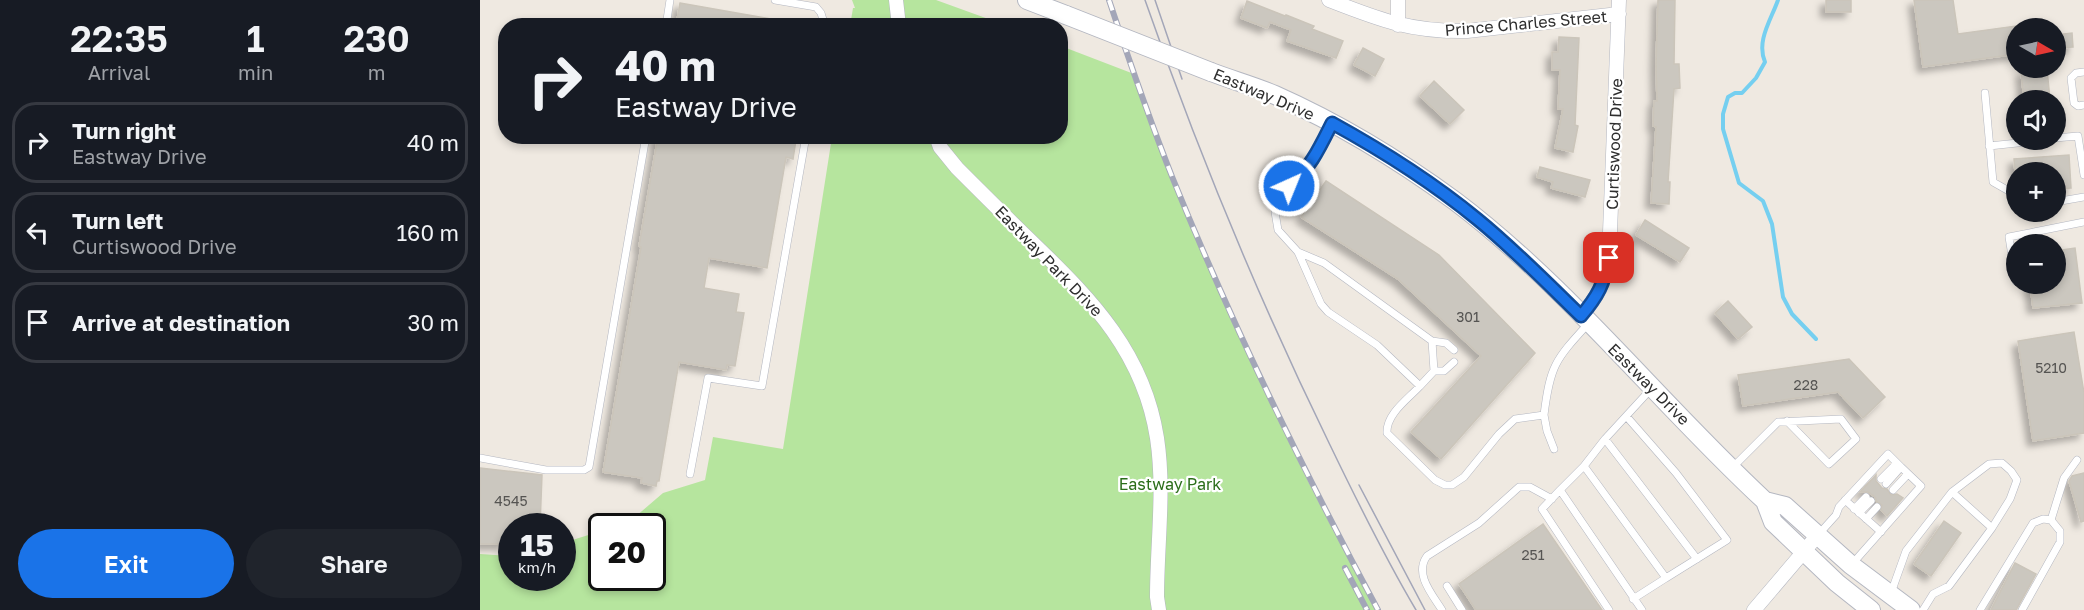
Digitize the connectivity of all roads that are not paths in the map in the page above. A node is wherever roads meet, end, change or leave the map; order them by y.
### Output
1 (670, 0) edge
2 (775, 0) edge
3 (896, 0) edge
4 (1027, 0) edge
5 (1329, 0) edge
6 (1398, 0) edge
7 (1619, 7) edge
8 (667, 18) edge
9 (823, 18) edge
10 (898, 18) edge
11 (1398, 25) junction
12 (2084, 72) edge
13 (1985, 93) dead end
14 (2084, 105) edge
15 (1332, 123) junction
16 (2066, 137) edge
17 (645, 144) edge
18 (805, 144) edge
19 (939, 144) edge
20 (2006, 144) edge
21 (1989, 146) junction
22 (2082, 151) edge
23 (2084, 175) edge
24 (2006, 189) edge
25 (2084, 197) edge
26 (2066, 200) edge
27 (2084, 222) edge
28 (2024, 234) edge
29 (1298, 252) junction
30 (1585, 319) junction
31 (1432, 341) junction
32 (1454, 350) dead end
33 (1454, 363) dead end
34 (1434, 371) junction
35 (1420, 386) junction
36 (1652, 387) junction
37 (1544, 415) junction
38 (1627, 417) junction
39 (1787, 421) junction
40 (1605, 439) junction
41 (1554, 449) dead end
42 (480, 458) edge
43 (2077, 460) dead end
44 (1584, 465) junction
45 (1899, 465) junction
46 (1732, 468) junction
47 (690, 474) dead end
48 (1908, 474) junction
49 (1884, 482) dead end
50 (1560, 490) junction
51 (1893, 490) dead end
52 (1952, 492) junction
53 (1552, 499) junction
54 (1868, 499) dead end
55 (1845, 500) junction
56 (1765, 501) junction
57 (1877, 507) dead end
58 (1857, 511) junction
59 (1866, 519) junction
60 (2051, 520) junction
61 (1992, 528) junction
62 (1881, 532) junction
63 (1817, 536) junction
64 (1803, 551) junction
65 (1697, 559) junction
66 (1851, 565) junction
67 (1666, 578) junction
68 (1447, 586) dead end
69 (1890, 595) junction
70 (1633, 599) junction
71 (1159, 610) edge
72 (1442, 610) edge
73 (1462, 610) edge
74 (1609, 610) edge
75 (1642, 610) edge
76 (1754, 610) edge
77 (1871, 610) edge
78 (1911, 610) edge
79 (1923, 610) edge
80 (1980, 610) edge
81 (2022, 610) edge

1 - 8 lane
2 - 9 lane
3 - 10 street
4 - 15 main road, Eastway Drive, bridge
5 - 11 street, Prince Charles Street
6 - 11 street
7 - 11 street, Prince Charles Street
7 - 30 street, Curtiswood Drive
12 - 14 lane
13 - 21 lane
15 - 29 lane
15 - 30 main road, Eastway Drive
16 - 22 lane
17 - 42 lane
18 - 47 lane
19 - 71 street, Eastway Park Drive
20 - 21 lane
21 - 24 lane
22 - 23 lane
25 - 26 lane
27 - 28 lane
29 - 31 lane
29 - 35 lane
30 - 36 main road, Eastway Drive
30 - 37 lane
31 - 32 lane
31 - 34 lane
33 - 34 lane
34 - 35 lane
35 - 37 lane
36 - 38 lane
36 - 46 main road, Eastway Drive
37 - 41 lane
38 - 40 lane
38 - 65 lane
39 - 39 lane
39 - 46 lane
40 - 44 lane
40 - 65 lane
43 - 60 lane
44 - 50 lane
44 - 67 lane
45 - 48 lane
45 - 49 lane
45 - 55 lane
46 - 56 main road, Eastway Drive
48 - 51 lane
48 - 62 lane
50 - 53 lane
50 - 70 lane
52 - 61 lane
52 - 61 lane
52 - 69 lane
53 - 72 lane
53 - 74 lane
54 - 58 lane
55 - 58 lane
55 - 63 lane
56 - 63 main road, Eastway Drive
56 - 64 main road, Eastway Drive
57 - 59 lane
58 - 59 lane
59 - 62 lane
60 - 80 lane
60 - 81 lane
61 - 79 lane
62 - 66 lane
63 - 64 street
63 - 66 main road, Eastway Drive
64 - 76 street
64 - 77 main road, Eastway Drive
65 - 67 lane
66 - 69 main road, Eastway Drive
67 - 70 lane
68 - 73 lane
69 - 78 main road, Eastway Drive
70 - 75 lane

